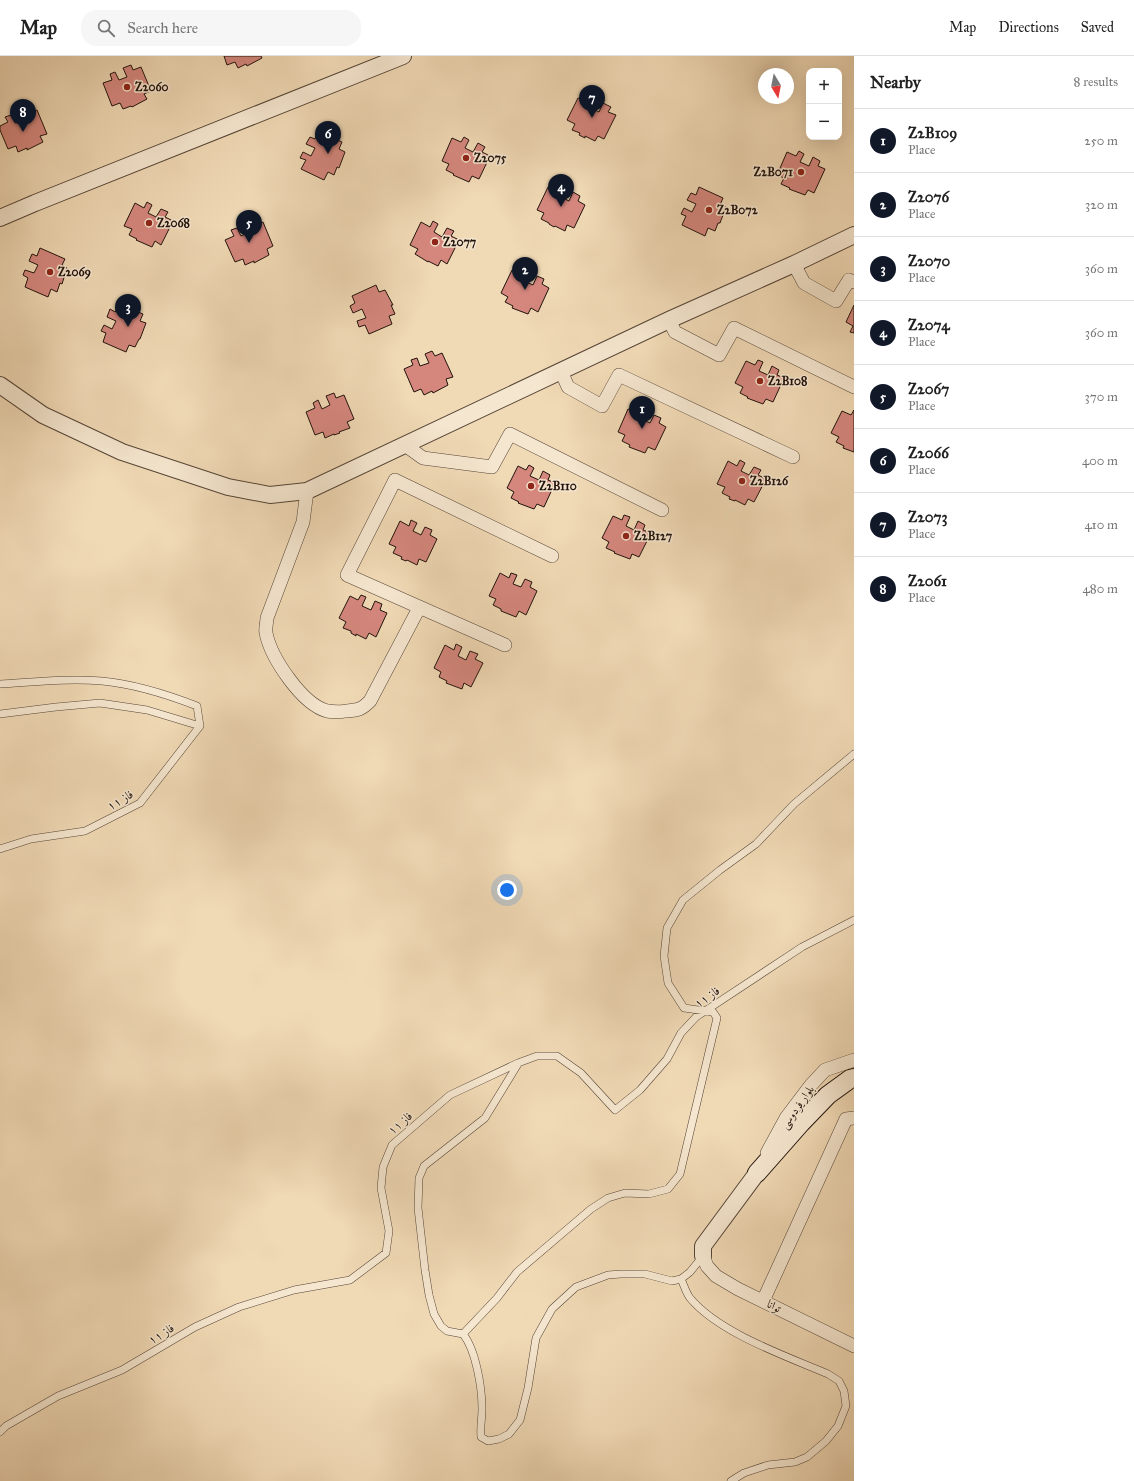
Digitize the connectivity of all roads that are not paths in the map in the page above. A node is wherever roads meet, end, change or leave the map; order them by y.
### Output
1 (403, 56) edge
2 (0, 218) edge
3 (854, 235) edge
4 (794, 264) junction
5 (854, 282) edge
6 (668, 320) junction
7 (561, 371) junction
8 (0, 385) edge
9 (854, 387) edge
10 (405, 445) junction
11 (793, 457) dead end
12 (307, 491) junction
13 (662, 510) dead end
14 (552, 556) dead end
15 (419, 608) junction
16 (505, 645) dead end
17 (0, 684) edge
18 (0, 714) edge
19 (200, 726) junction
20 (854, 754) edge
21 (0, 849) edge
22 (854, 920) edge
23 (704, 1012) junction
24 (854, 1060) edge
25 (518, 1064) junction
26 (854, 1078) edge
27 (854, 1118) edge
28 (757, 1173) junction
29 (703, 1256) junction
30 (681, 1279) junction
31 (763, 1301) junction
32 (462, 1334) junction
33 (854, 1346) edge
34 (0, 1432) edge
35 (731, 1481) edge

1 - 2 street
3 - 4 street
4 - 5 street
4 - 6 street
6 - 7 street
6 - 9 street
7 - 10 street
7 - 11 street
8 - 12 street
10 - 12 street
10 - 13 street
12 - 15 street
14 - 15 street
15 - 16 street
17 - 19 lane
18 - 19 lane
19 - 21 lane, فاز ۱۱
20 - 23 lane
22 - 23 lane, فاز ۱۱
23 - 25 lane, فاز ۱۱
23 - 32 lane
24 - 28 street, بلوار فردوسی
25 - 32 lane
25 - 34 lane, فاز ۱۱
26 - 28 main road, بلوار فردوسی
27 - 31 street
28 - 29 street, بلوار فردوسی
29 - 30 lane
29 - 31 street, توانا
30 - 32 lane
30 - 35 lane
31 - 33 street, توانا

